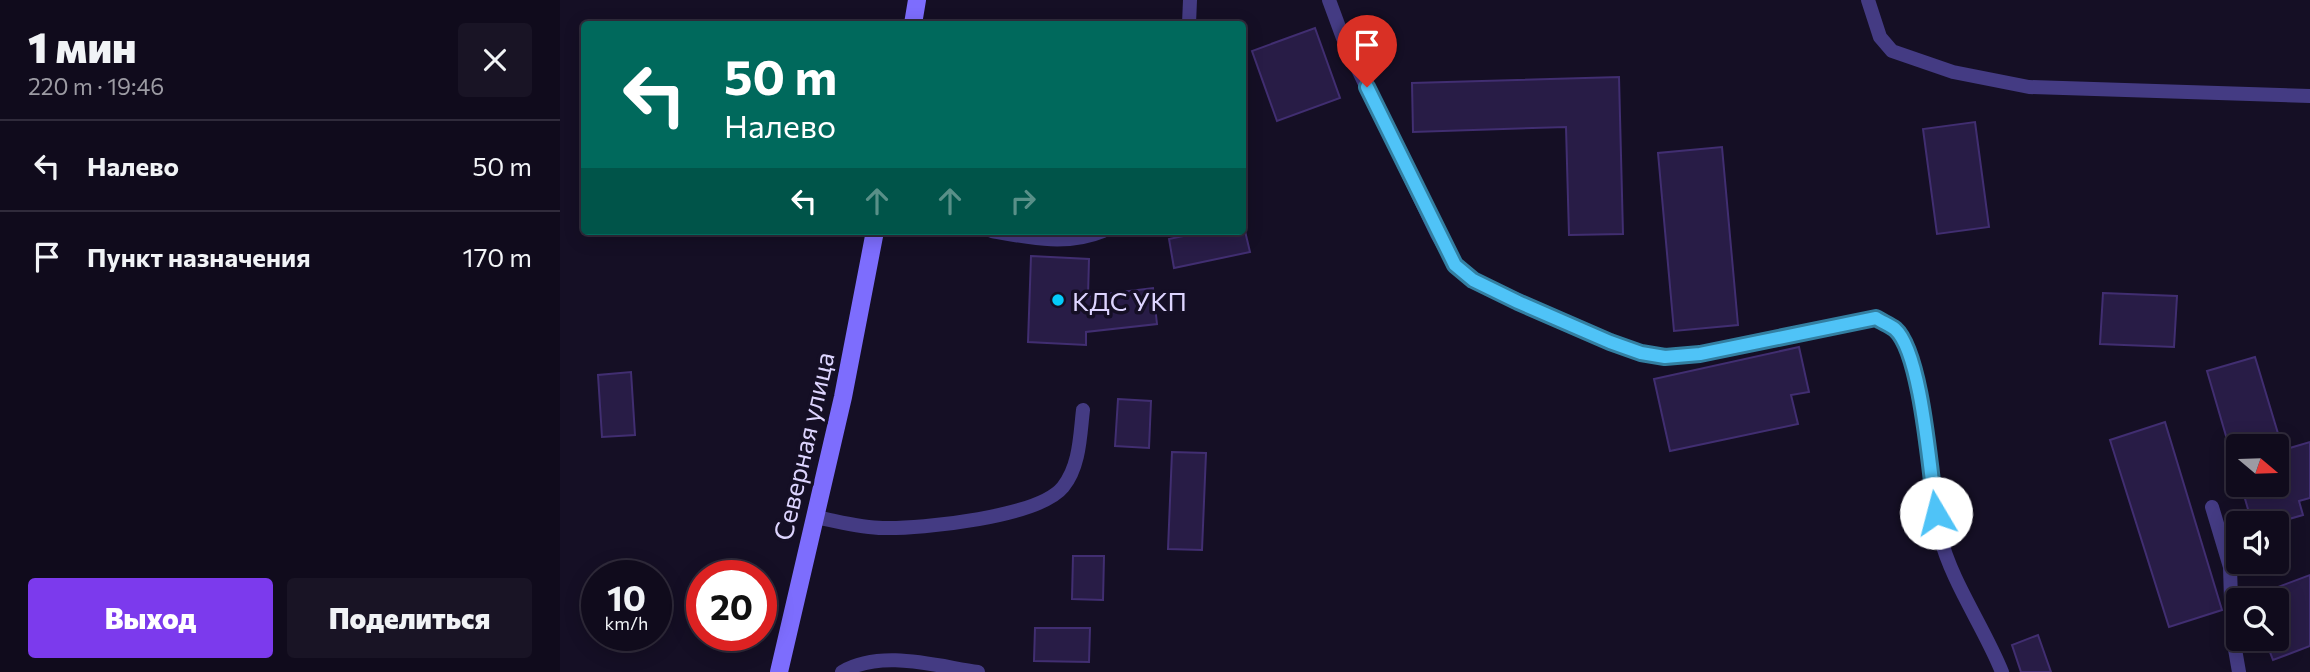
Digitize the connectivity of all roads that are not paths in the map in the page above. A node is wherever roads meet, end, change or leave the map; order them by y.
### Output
1 (917, 0) edge
2 (1190, 0) edge
3 (1329, 0) edge
4 (1868, 0) edge
5 (914, 21) edge
6 (1189, 21) edge
7 (2310, 96) edge
8 (874, 235) edge
9 (1022, 235) edge
10 (1094, 235) edge
11 (1083, 410) dead end
12 (2212, 507) dead end
13 (815, 517) junction
14 (779, 672) edge
15 (842, 672) edge
16 (978, 672) edge
17 (2002, 672) edge
18 (2239, 672) edge

1 - 5 street
2 - 6 lane
3 - 17 lane
4 - 7 lane
8 - 13 street, Северная улица
9 - 10 lane
11 - 13 lane
12 - 18 lane
13 - 14 street, Северная улица
15 - 16 lane

